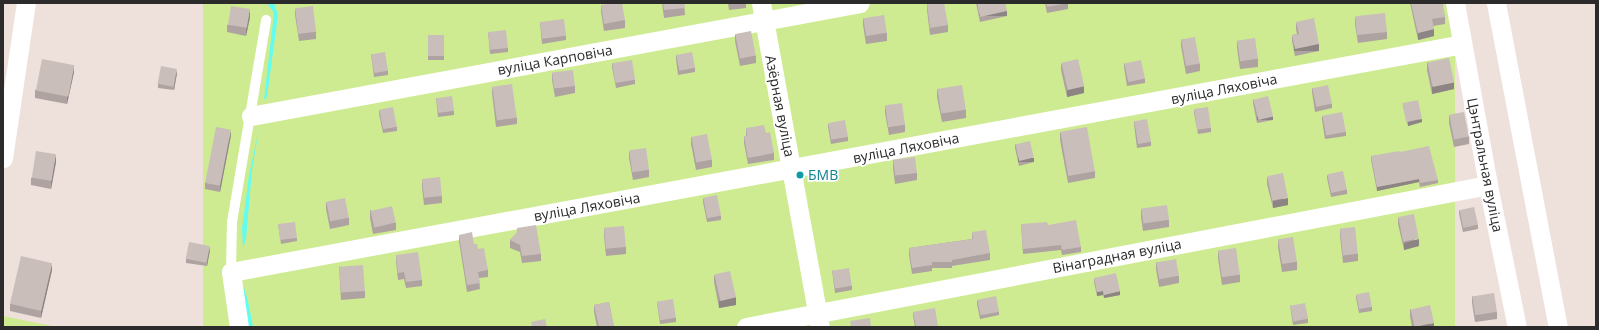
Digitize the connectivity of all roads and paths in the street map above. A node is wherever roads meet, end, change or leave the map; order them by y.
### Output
1 (26, 3) edge
2 (860, 3) edge
3 (1455, 3) edge
4 (1496, 3) edge
5 (762, 12) edge
6 (266, 20) dead end
7 (1462, 44) junction
8 (251, 116) junction
9 (3, 158) edge
10 (792, 169) junction
11 (1488, 186) junction
12 (231, 272) junction
13 (818, 320) edge
14 (239, 327) edge
15 (746, 327) edge
16 (1517, 327) edge
17 (1558, 327) edge

1 - 9 street
2 - 5 street, вуліца Карповіча
3 - 7 street, Цэнтральная вуліца
4 - 17 street
5 - 8 street, вуліца Карповіча
5 - 10 street, Азёрная вуліца
6 - 8 lane
7 - 10 street, вуліца Ляховіча
7 - 11 street, Цэнтральная вуліца
8 - 12 lane
10 - 12 street, вуліца Ляховіча
10 - 13 street, Азёрная вуліца
11 - 13 street, Вінаградная вуліца
11 - 16 street, Цэнтральная вуліца
12 - 14 street
13 - 15 street, Вінаградная вуліца

